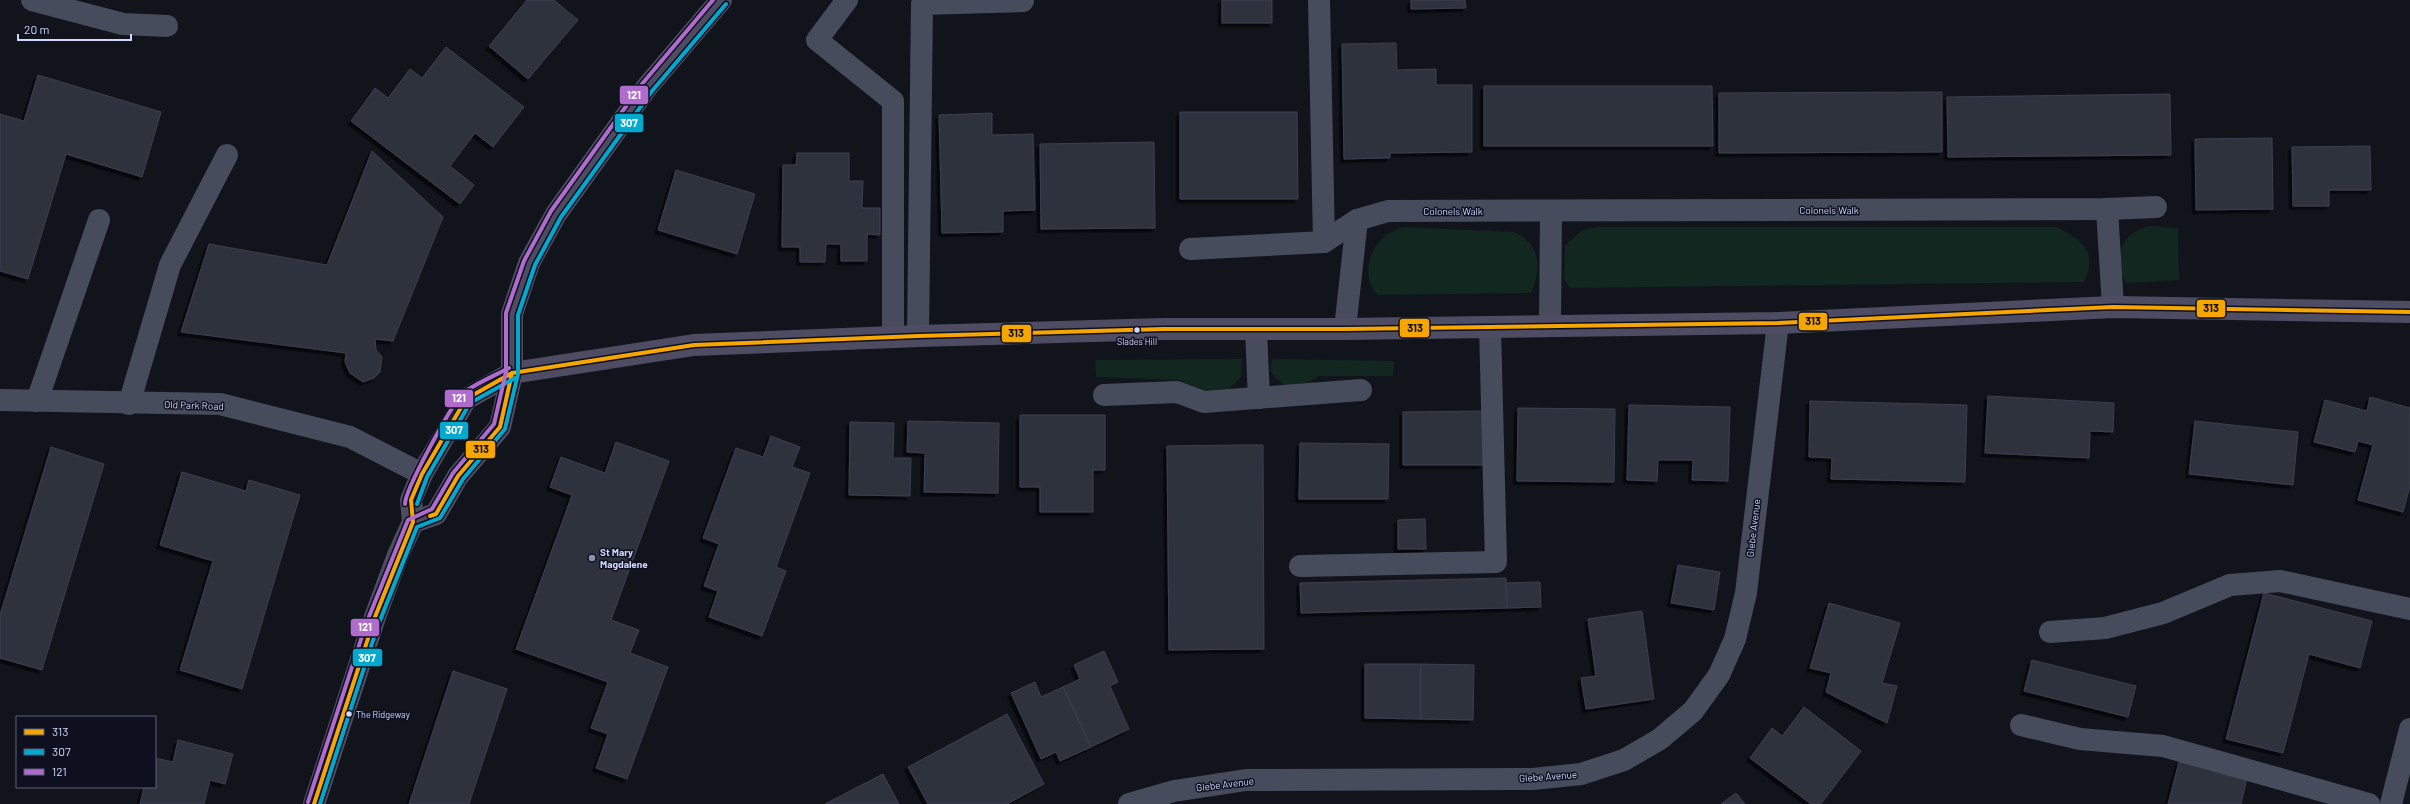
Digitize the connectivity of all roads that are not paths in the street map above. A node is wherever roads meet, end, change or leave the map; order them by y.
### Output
1 (32, 0) edge
2 (721, 0) edge
3 (847, 0) edge
4 (1319, 0) edge
5 (1023, 1) dead end
6 (167, 26) dead end
7 (227, 155) dead end
8 (2156, 207) dead end
9 (2107, 209) junction
10 (1551, 211) junction
11 (99, 220) dead end
12 (1357, 220) junction
13 (1324, 242) junction
14 (1190, 249) dead end
15 (2113, 307) junction
16 (2410, 312) edge
17 (1778, 323) junction
18 (1550, 326) junction
19 (1490, 327) junction
20 (1345, 329) junction
21 (1256, 330) junction
22 (918, 336) junction
23 (893, 337) junction
24 (512, 373) junction
25 (1361, 390) dead end
26 (1104, 395) dead end
27 (1259, 398) junction
28 (0, 400) edge
29 (38, 401) junction
30 (130, 404) junction
31 (422, 474) junction
32 (413, 522) junction
33 (1300, 566) dead end
34 (2410, 609) edge
35 (2050, 632) dead end
36 (2020, 725) dead end
37 (2410, 729) edge
38 (314, 804) edge
39 (1129, 804) edge
40 (2368, 804) edge
41 (2391, 804) edge

1 - 6 street
2 - 24 main road
3 - 23 street
4 - 13 street
5 - 22 street
7 - 30 street
8 - 9 street, Colonels Walk
9 - 10 street, Colonels Walk
9 - 15 street
10 - 12 street, Colonels Walk
10 - 18 street
11 - 29 street
12 - 13 street, Colonels Walk
12 - 20 street
13 - 14 street
15 - 16 main road
15 - 17 main road
17 - 18 main road
17 - 39 street, Glebe Avenue
18 - 19 main road
19 - 20 main road
19 - 33 street
20 - 21 main road
21 - 22 main road
21 - 27 street
22 - 23 main road
23 - 24 main road
24 - 31 main road
24 - 32 main road
25 - 27 street
26 - 27 street
28 - 29 street, Old Park Road
29 - 30 street, Old Park Road
30 - 31 street, Old Park Road
31 - 32 main road
32 - 38 main road
34 - 35 street
36 - 40 street
37 - 41 street

